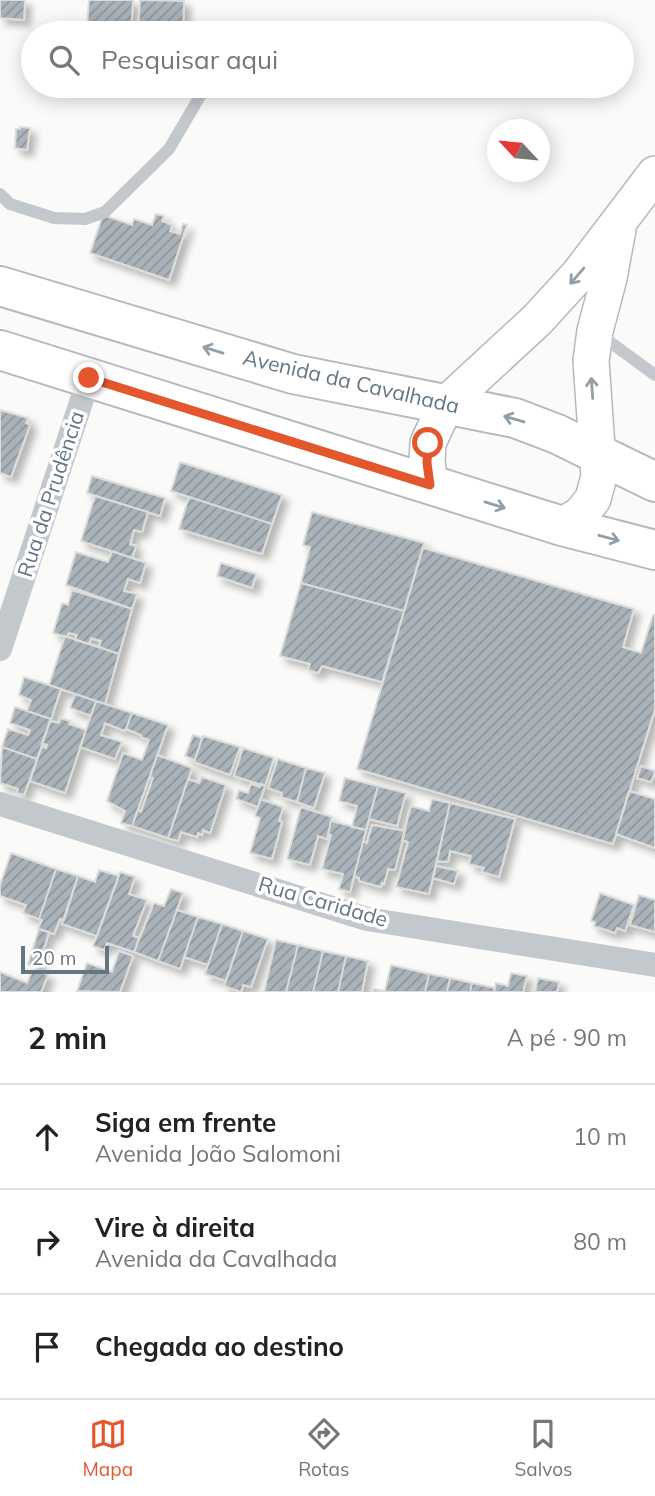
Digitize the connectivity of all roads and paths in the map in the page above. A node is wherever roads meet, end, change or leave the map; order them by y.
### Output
1 (199, 98) edge
2 (655, 174) edge
3 (0, 194) edge
4 (619, 222) junction
5 (0, 286) edge
6 (595, 331) junction
7 (0, 350) edge
8 (655, 375) edge
9 (89, 378) junction
10 (446, 404) junction
11 (598, 456) junction
12 (655, 482) edge
13 (430, 485) junction
14 (562, 526) junction
15 (655, 550) edge
16 (0, 649) edge
17 (0, 804) edge
18 (655, 965) edge

1 - 3 lane
2 - 4 main road
4 - 6 main road
4 -> 10 main road
10 -> 5 main road, Avenida da Cavalhada
6 - 8 lane
11 -> 6 main road
7 - 9 main road
9 - 13 main road
9 - 16 street, Rua da Prudência
11 -> 10 main road, Avenida da Cavalhada
10 - 13 main road
11 - 12 main road, Avenida da Cavalhada
11 - 14 main road
13 -> 14 main road
14 -> 15 main road
17 - 18 street, Rua Caridade

